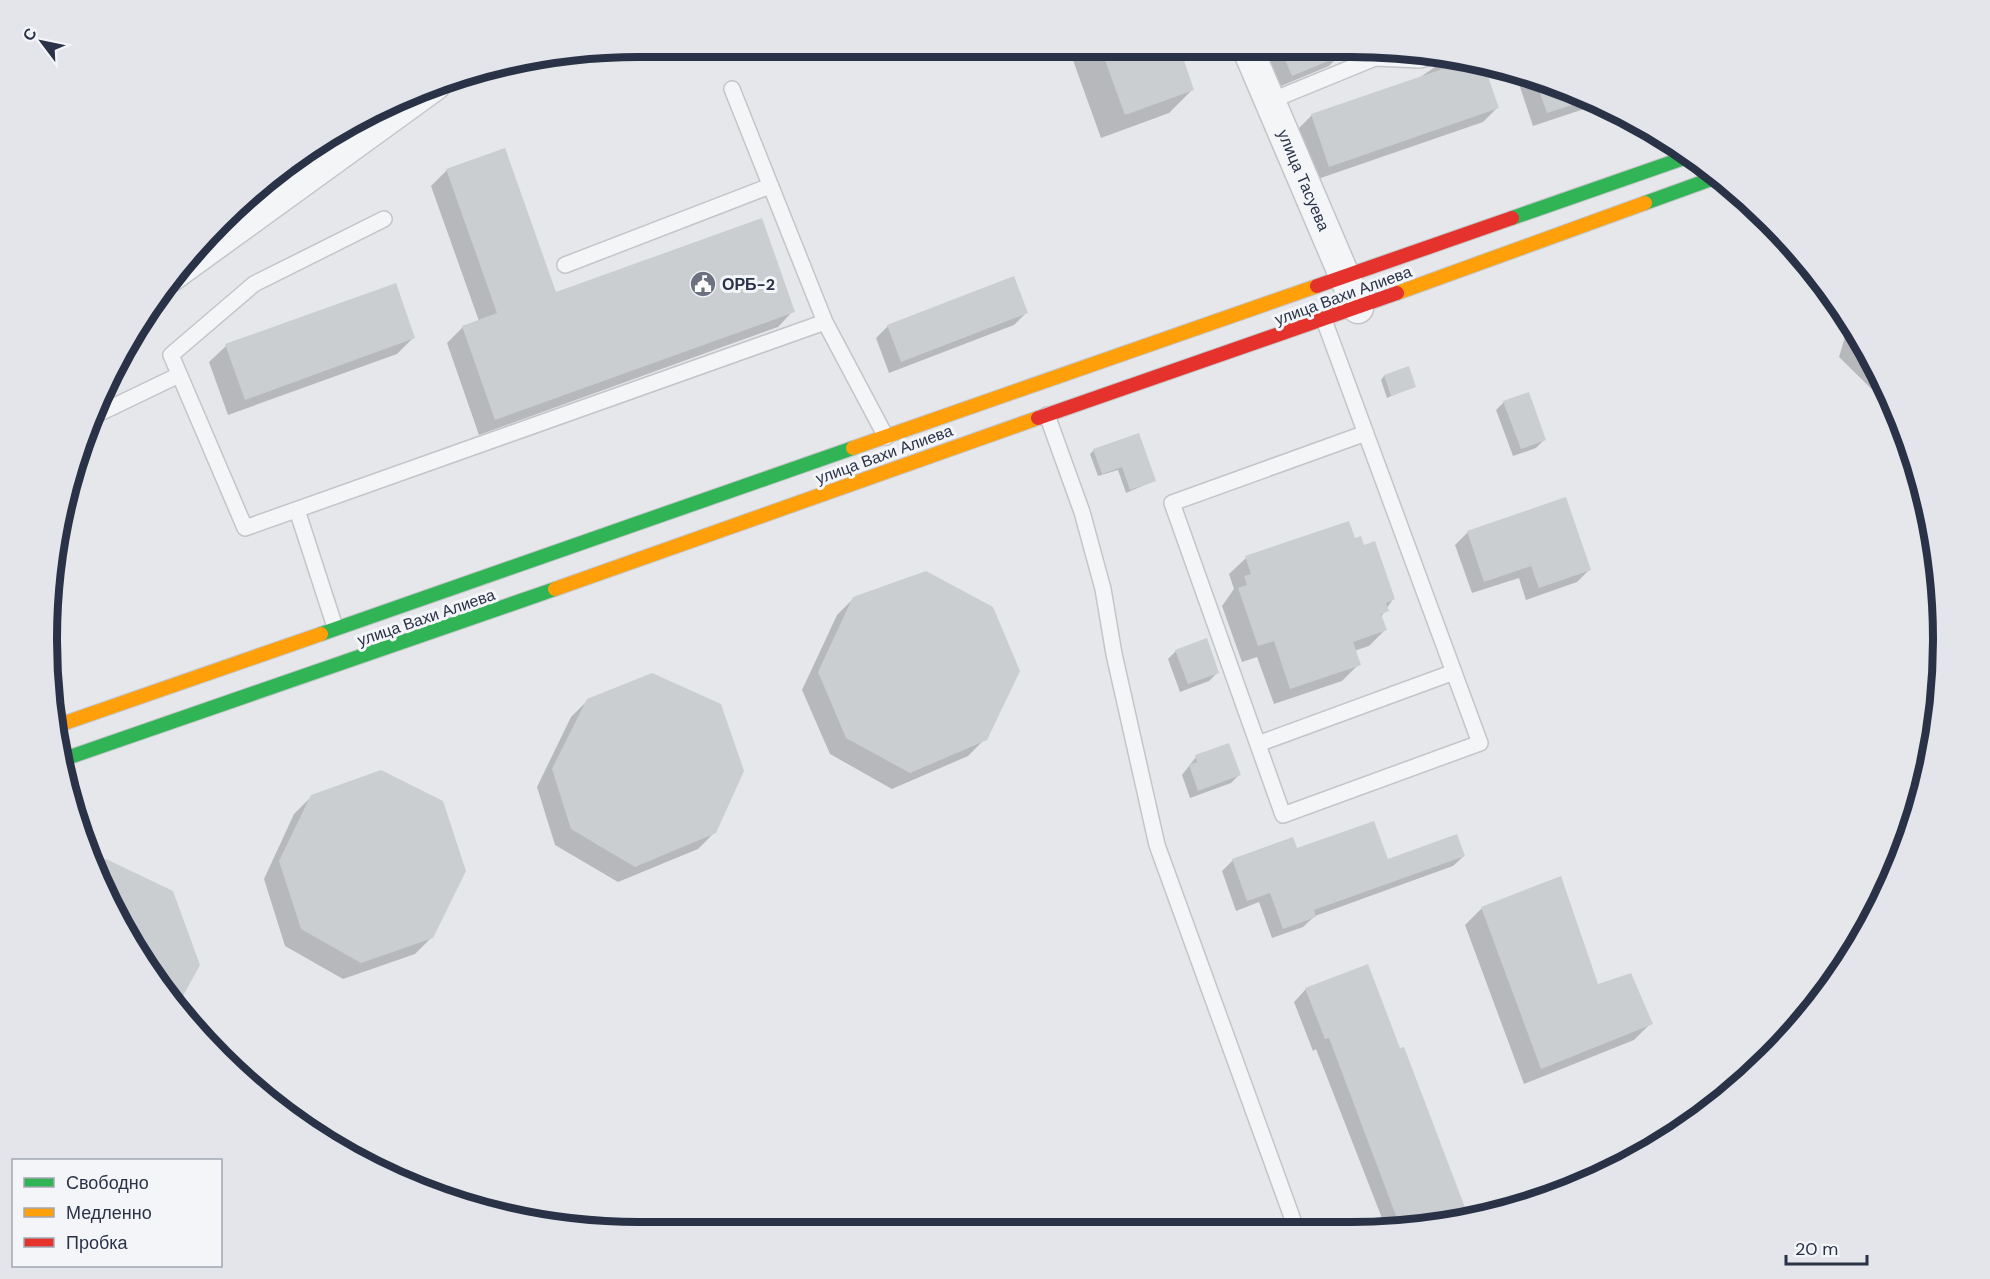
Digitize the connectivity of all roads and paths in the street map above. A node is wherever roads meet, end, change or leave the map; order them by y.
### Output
1 (1251, 57) edge
2 (1368, 57) edge
3 (732, 89) dead end
4 (1270, 101) junction
5 (400, 109) edge
6 (1680, 159) edge
7 (1709, 180) edge
8 (770, 186) junction
9 (384, 219) dead end
10 (206, 251) edge
11 (565, 265) dead end
12 (1345, 276) junction
13 (1358, 308) junction
14 (1324, 320) junction
15 (825, 322) junction
16 (180, 375) junction
17 (104, 411) edge
18 (1047, 415) junction
19 (1366, 433) junction
20 (886, 437) junction
21 (297, 510) junction
22 (335, 627) junction
23 (1454, 672) junction
24 (63, 723) edge
25 (1258, 744) junction
26 (69, 757) edge
27 (1294, 1222) edge

1 - 4 street, улица Тасуева
2 - 4 lane
3 - 8 lane
4 - 12 street, улица Тасуева
5 - 10 street
6 - 12 main road, улица Вахи Алиева
7 - 13 main road, улица Вахи Алиева
8 - 11 lane
8 - 15 lane
9 - 16 lane
12 - 13 street, улица Тасуева
12 - 20 main road, улица Вахи Алиева
13 - 14 main road, улица Вахи Алиева
14 - 18 main road, улица Вахи Алиева
14 - 19 lane
15 - 20 lane
15 - 21 lane
16 - 17 lane
16 - 21 lane
18 - 26 main road, улица Вахи Алиева
18 - 27 lane
19 - 23 lane
19 - 25 lane
20 - 22 main road, улица Вахи Алиева
21 - 22 lane
22 - 24 main road, улица Вахи Алиева
23 - 25 lane
23 - 25 lane

